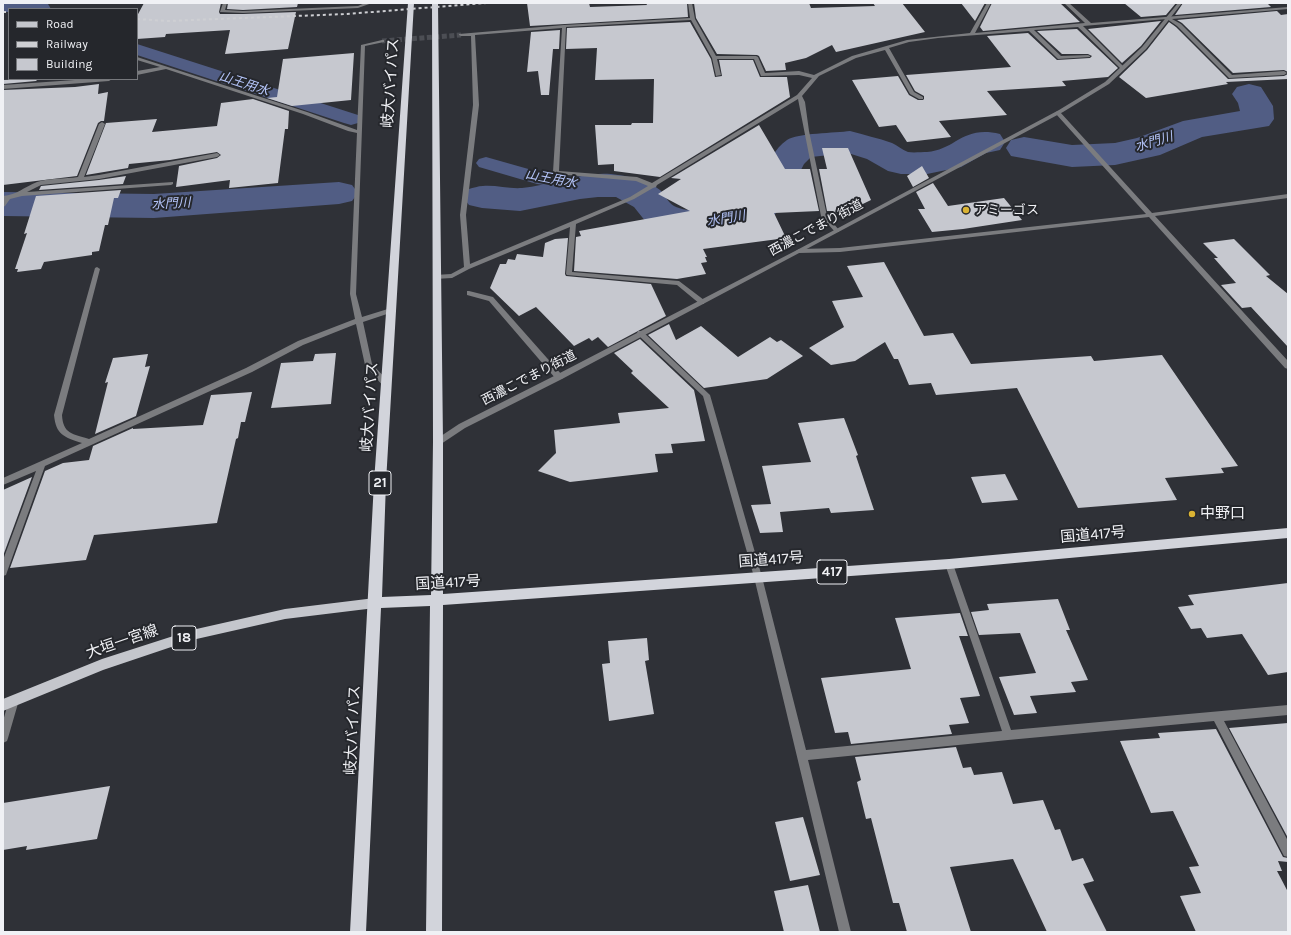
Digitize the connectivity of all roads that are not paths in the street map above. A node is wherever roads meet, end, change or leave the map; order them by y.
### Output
1 (225, 3) edge
2 (370, 3) edge
3 (411, 3) edge
4 (435, 3) edge
5 (690, 3) edge
6 (989, 3) edge
7 (1066, 3) edge
8 (1282, 3) edge
9 (1177, 4) edge
10 (1288, 8) edge
11 (692, 19) junction
12 (1168, 19) junction
13 (1090, 25) junction
14 (564, 26) junction
15 (1080, 26) junction
16 (1031, 30) junction
17 (473, 34) junction
18 (461, 35) tunnel mouth
19 (971, 35) junction
20 (382, 41) tunnel mouth
21 (886, 48) junction
22 (1088, 56) dead end
23 (138, 58) edge
24 (714, 58) junction
25 (166, 68) junction
26 (1122, 68) junction
27 (138, 73) edge
28 (1284, 73) dead end
29 (718, 75) dead end
30 (816, 77) junction
31 (97, 80) edge
32 (4, 88) edge
33 (799, 96) junction
34 (921, 98) dead end
35 (1058, 113) junction
36 (102, 124) dead end
37 (360, 132) junction
38 (217, 155) dead end
39 (80, 179) junction
40 (171, 182) dead end
41 (652, 187) junction
42 (21, 194) junction
43 (1288, 196) edge
44 (5, 200) edge
45 (1150, 215) junction
46 (573, 224) junction
47 (837, 231) junction
48 (799, 251) junction
49 (467, 268) junction
50 (97, 269) dead end
51 (437, 277) junction
52 (469, 293) dead end
53 (702, 302) junction
54 (391, 310) junction
55 (360, 320) junction
56 (640, 333) junction
57 (1288, 366) edge
58 (559, 377) junction
59 (386, 384) junction
60 (88, 442) junction
61 (438, 442) junction
62 (42, 464) junction
63 (3, 482) edge
64 (1288, 533) edge
65 (949, 564) junction
66 (3, 572) edge
67 (758, 576) junction
68 (436, 600) junction
69 (375, 603) junction
70 (8, 703) edge
71 (1288, 710) edge
72 (1216, 716) junction
73 (1008, 734) junction
74 (3, 738) edge
75 (801, 756) junction
76 (1288, 852) edge
77 (358, 932) edge
78 (434, 932) edge
79 (845, 932) edge

1 - 2 street
3 - 54 highway, 岐大バイパス / 21
4 - 51 highway
5 - 11 street
6 - 19 street
7 - 13 street
8 - 10 street
9 - 12 street, 西濃こでまり街道
10 - 12 street
11 - 14 street
11 - 24 street
12 - 13 street
12 - 26 street, 西濃こでまり街道
12 - 28 street
13 - 15 street
14 - 17 street
14 - 41 street
15 - 16 street
15 - 26 street
16 - 19 street
16 - 22 street
17 - 18 street
17 - 49 street
19 - 21 street
20 - 37 street
21 - 30 street
21 - 34 street
23 - 25 street
24 - 29 street
24 - 30 street
25 - 27 street
25 - 37 street
26 - 35 street, 西濃こでまり街道
30 - 33 street
31 - 32 street
33 - 41 street
33 - 47 street
35 - 45 street
35 - 47 street, 西濃こでまり街道
36 - 39 street
37 - 55 street
38 - 39 street
39 - 42 street
40 - 42 street
41 - 46 street
42 - 44 street
43 - 45 street
45 - 48 street
45 - 57 street
46 - 49 street
46 - 53 street
47 - 48 street, 西濃こでまり街道
48 - 53 street, 西濃こでまり街道
49 - 51 street
50 - 60 street
51 - 61 highway
52 - 58 street
53 - 56 street, 西濃こでまり街道
54 - 55 street
54 - 59 highway, 岐大バイパス / 21
55 - 59 street
55 - 60 street
56 - 58 street, 西濃こでまり街道
56 - 67 street
58 - 61 street, 西濃こでまり街道
59 - 69 highway, 岐大バイパス / 21
60 - 62 street
61 - 68 highway
62 - 63 street
62 - 66 street
64 - 65 highway, 国道417号 / 417
65 - 67 highway, 国道417号 / 417
65 - 73 street
67 - 68 highway, 国道417号 / 417
67 - 75 street
68 - 69 highway, 国道417号 / 417
68 - 78 highway
69 - 70 main road, 大垣一宮線 / 18
69 - 77 highway, 岐大バイパス / 21
70 - 74 street
71 - 72 street
72 - 73 street
72 - 76 street
73 - 75 street
75 - 79 street

